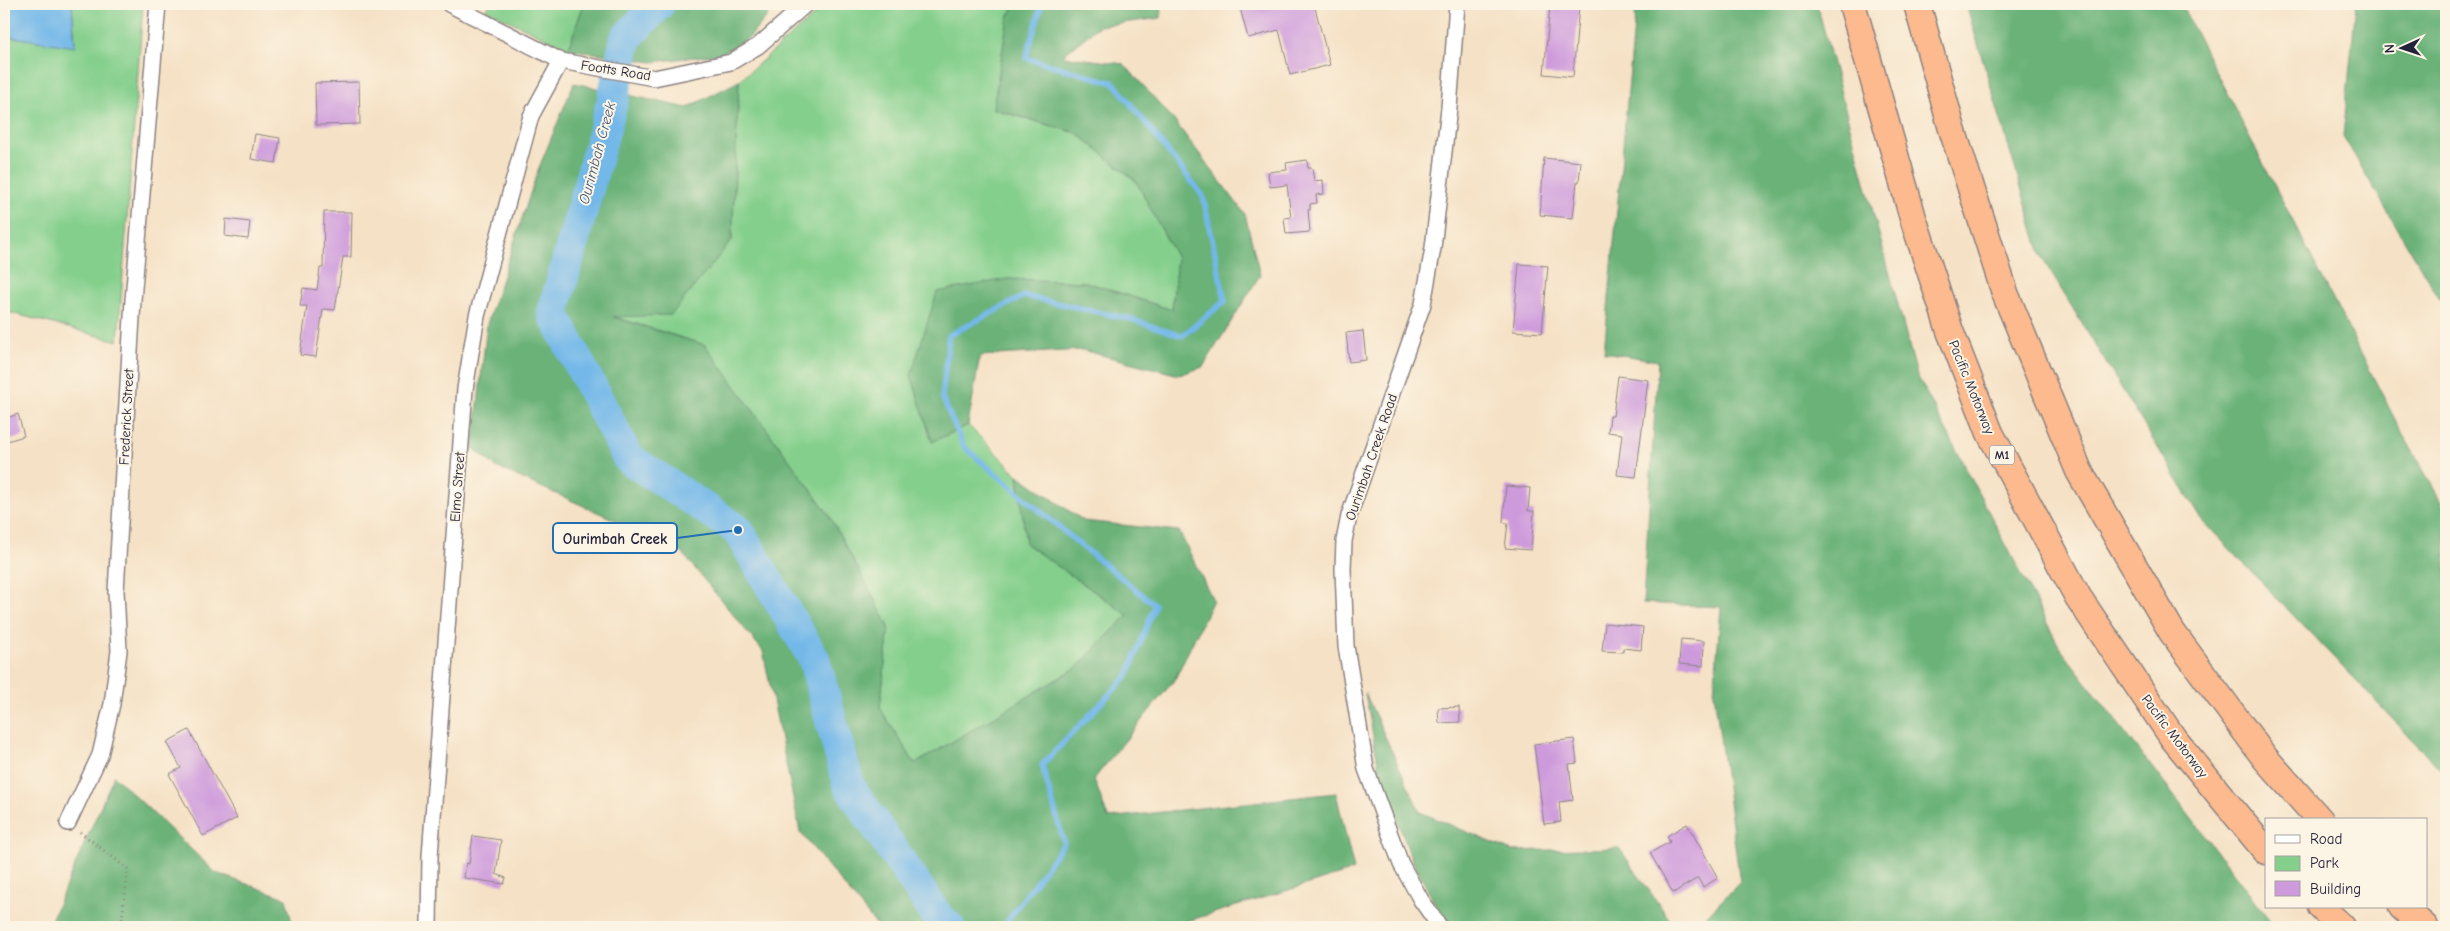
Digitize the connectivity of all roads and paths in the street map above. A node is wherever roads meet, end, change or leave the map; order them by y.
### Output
1 (158, 4) edge
2 (449, 4) edge
3 (806, 4) edge
4 (1457, 4) edge
5 (1852, 4) edge
6 (1917, 4) edge
7 (561, 61) junction
8 (2318, 818) edge
9 (68, 823) joint
10 (2265, 850) edge
11 (2322, 908) edge
12 (2403, 908) edge
13 (121, 927) edge
14 (429, 927) edge
15 (1440, 927) edge
16 (2342, 927) edge
17 (2425, 927) edge

1 - 9 street, Frederick Street
2 - 7 street, Footts Road
3 - 7 street, Footts Road
4 - 15 street, Ourimbah Creek Road
5 - 10 highway, Pacific Motorway / M1
6 - 8 highway
7 - 14 street, Elmo Street
9 - 13 path
11 - 16 highway
12 - 17 highway

